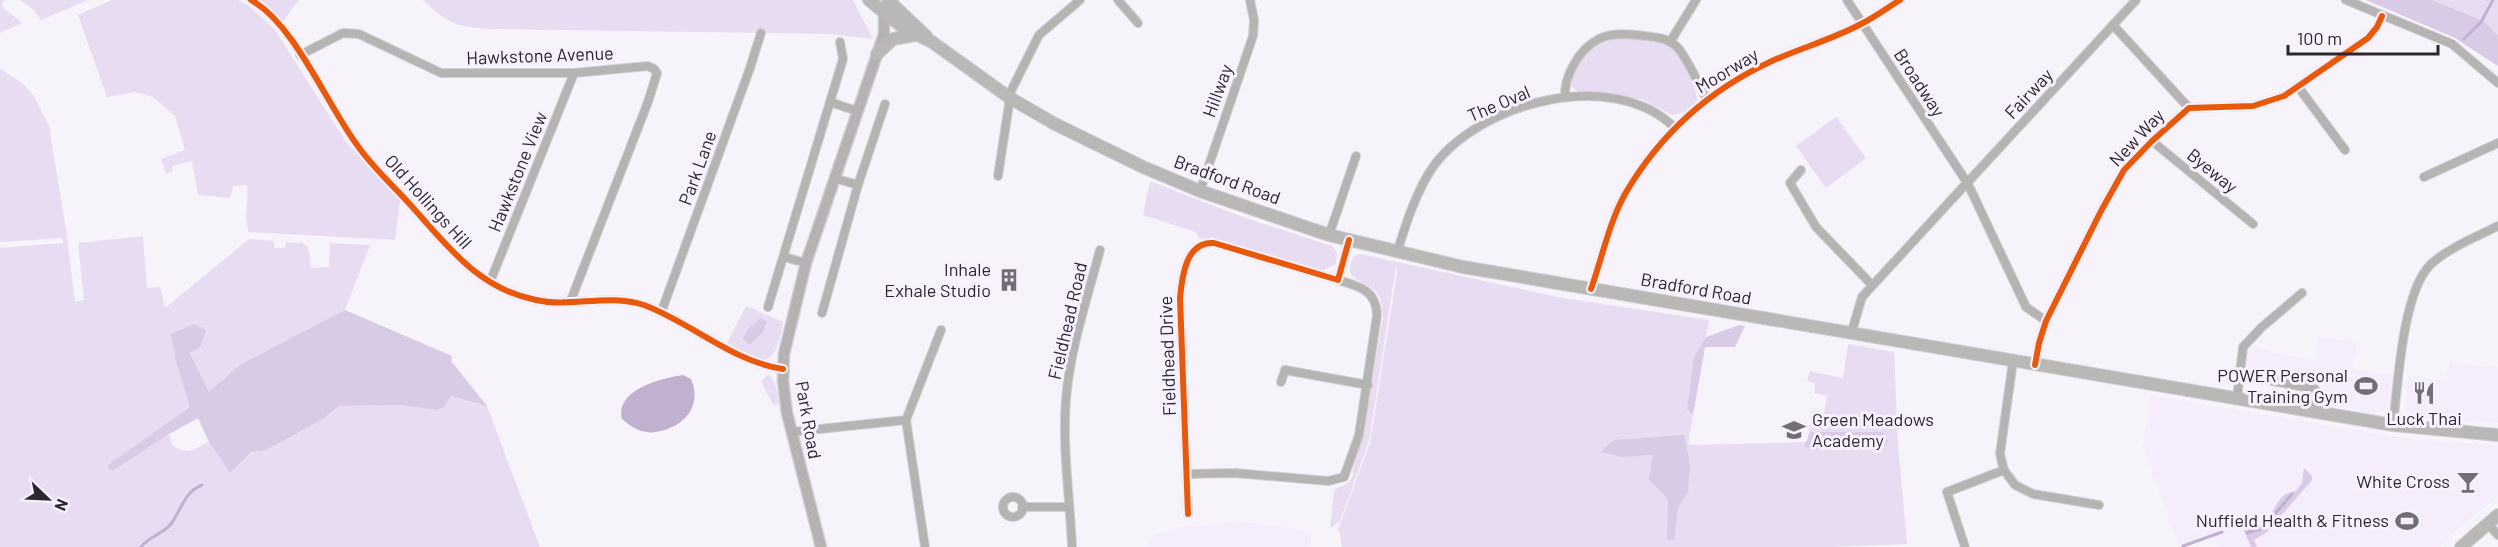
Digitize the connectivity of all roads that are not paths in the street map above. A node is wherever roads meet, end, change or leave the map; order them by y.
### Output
1 (251, 0) edge
2 (869, 0) edge
3 (1080, 0) edge
4 (1118, 0) edge
5 (1250, 0) edge
6 (1696, 0) edge
7 (1847, 0) edge
8 (1900, 0) edge
9 (2136, 0) edge
10 (2346, 0) edge
11 (886, 4) edge
12 (2382, 16) junction
13 (1138, 23) dead end
14 (1863, 23) junction
15 (2113, 25) junction
16 (761, 33) dead end
17 (915, 35) junction
18 (840, 42) dead end
19 (932, 42) junction
20 (1670, 42) junction
21 (878, 54) junction
22 (300, 55) junction
23 (574, 74) junction
24 (2498, 82) edge
25 (2299, 88) junction
26 (1565, 97) junction
27 (1009, 98) junction
28 (1707, 98) junction
29 (830, 102) junction
30 (885, 104) dead end
31 (2189, 108) junction
32 (857, 111) junction
33 (1674, 127) junction
34 (2152, 141) junction
35 (2498, 143) edge
36 (2345, 150) dead end
37 (1356, 156) dead end
38 (1801, 170) dead end
39 (998, 176) dead end
40 (2424, 177) dead end
41 (834, 178) junction
42 (1966, 184) junction
43 (858, 185) junction
44 (1200, 191) junction
45 (2253, 224) dead end
46 (2498, 226) edge
47 (1329, 235) junction
48 (1349, 240) junction
49 (1100, 250) dead end
50 (1397, 252) junction
51 (784, 257) junction
52 (806, 263) junction
53 (1338, 280) junction
54 (490, 282) junction
55 (1872, 285) junction
56 (1591, 289) junction
57 (2302, 293) dead end
58 (571, 300) junction
59 (768, 307) dead end
60 (662, 313) junction
61 (822, 313) dead end
62 (2046, 321) junction
63 (941, 330) dead end
64 (1851, 334) junction
65 (2013, 361) junction
66 (2035, 365) junction
67 (783, 369) junction
68 (2240, 375) junction
69 (1281, 382) dead end
70 (1368, 385) junction
71 (2237, 399) junction
72 (2312, 412) junction
73 (906, 420) junction
74 (2393, 426) junction
75 (791, 432) junction
76 (2498, 435) edge
77 (2004, 470) junction
78 (1187, 474) junction
79 (2098, 505) dead end
80 (1022, 507) dead end
81 (1069, 507) junction
82 (1188, 514) dead end
83 (2498, 515) edge
84 (2487, 523) junction
85 (2498, 535) edge
86 (821, 547) edge
87 (925, 547) edge
88 (1072, 547) edge
89 (1965, 547) edge
90 (2461, 547) edge

1 - 22 street, Old Hollings Hill
2 - 11 main road
3 - 27 street
4 - 13 street
5 - 44 street, Hillway
6 - 20 street
7 - 14 street, Broadway
8 - 14 street, Moorway
9 - 15 street, Fairway
10 - 12 street
11 - 17 main road, Bradford Road
11 - 19 main road, Bradford Road
11 - 21 main road, Park Road
12 - 24 street
12 - 25 street, New Way
14 - 28 street, Moorway
14 - 42 street, Broadway
15 - 31 street
15 - 42 street, Fairway
16 - 60 street, Park Lane
17 - 19 main road, Bradford Road
17 - 21 main road
18 - 29 street
19 - 27 main road, Bradford Road
20 - 26 street
20 - 28 street
21 - 32 main road, Park Road
22 - 23 street, Hawkstone Avenue
22 - 54 street, Old Hollings Hill
23 - 54 street, Hawkstone View
23 - 58 street, Hawkstone Avenue
25 - 31 street, New Way
25 - 36 street
26 - 33 street, The Oval
26 - 50 street, The Oval
27 - 39 street
27 - 44 main road, Bradford Road
28 - 33 street, Moorway
29 - 32 street
29 - 51 street
30 - 43 street
31 - 34 street, New Way
32 - 41 main road, Park Road
33 - 56 street, Moorway
34 - 45 street, Byeway
34 - 62 street, New Way
35 - 40 street
37 - 47 street
38 - 55 street
41 - 43 street
41 - 52 main road, Park Road
42 - 55 street, Fairway
42 - 62 street, Broadway
43 - 61 street
44 - 47 main road, Bradford Road
46 - 74 street
47 - 48 main road, Bradford Road
48 - 50 main road, Bradford Road
48 - 53 street
49 - 81 street, Fieldhead Road
50 - 56 main road, Bradford Road
51 - 52 street
51 - 59 street
52 - 67 main road, Park Road
53 - 70 street, Fieldhead Drive
53 - 78 street, Fieldhead Drive
54 - 58 street, Old Hollings Hill
55 - 64 street, Fairway
56 - 64 main road, Bradford Road
57 - 68 street
58 - 60 street, Old Hollings Hill
60 - 67 street, Old Hollings Hill
62 - 66 street, New Way
63 - 73 street
64 - 65 main road, Bradford Road
65 - 66 main road, Bradford Road
65 - 77 street
66 - 71 main road, Bradford Road
67 - 75 main road, Park Road
68 - 71 street
68 - 72 street
69 - 70 street
70 - 78 street, Fieldhead Drive
71 - 72 main road, Bradford Road
72 - 74 main road, Bradford Road
73 - 75 street
73 - 87 street
74 - 76 main road, Bradford Road
75 - 86 main road, Park Road
77 - 79 street
77 - 89 street
78 - 82 street, Fieldhead Drive
80 - 81 street
81 - 88 street, Fieldhead Road
83 - 84 main road
84 - 85 street
84 - 90 main road

